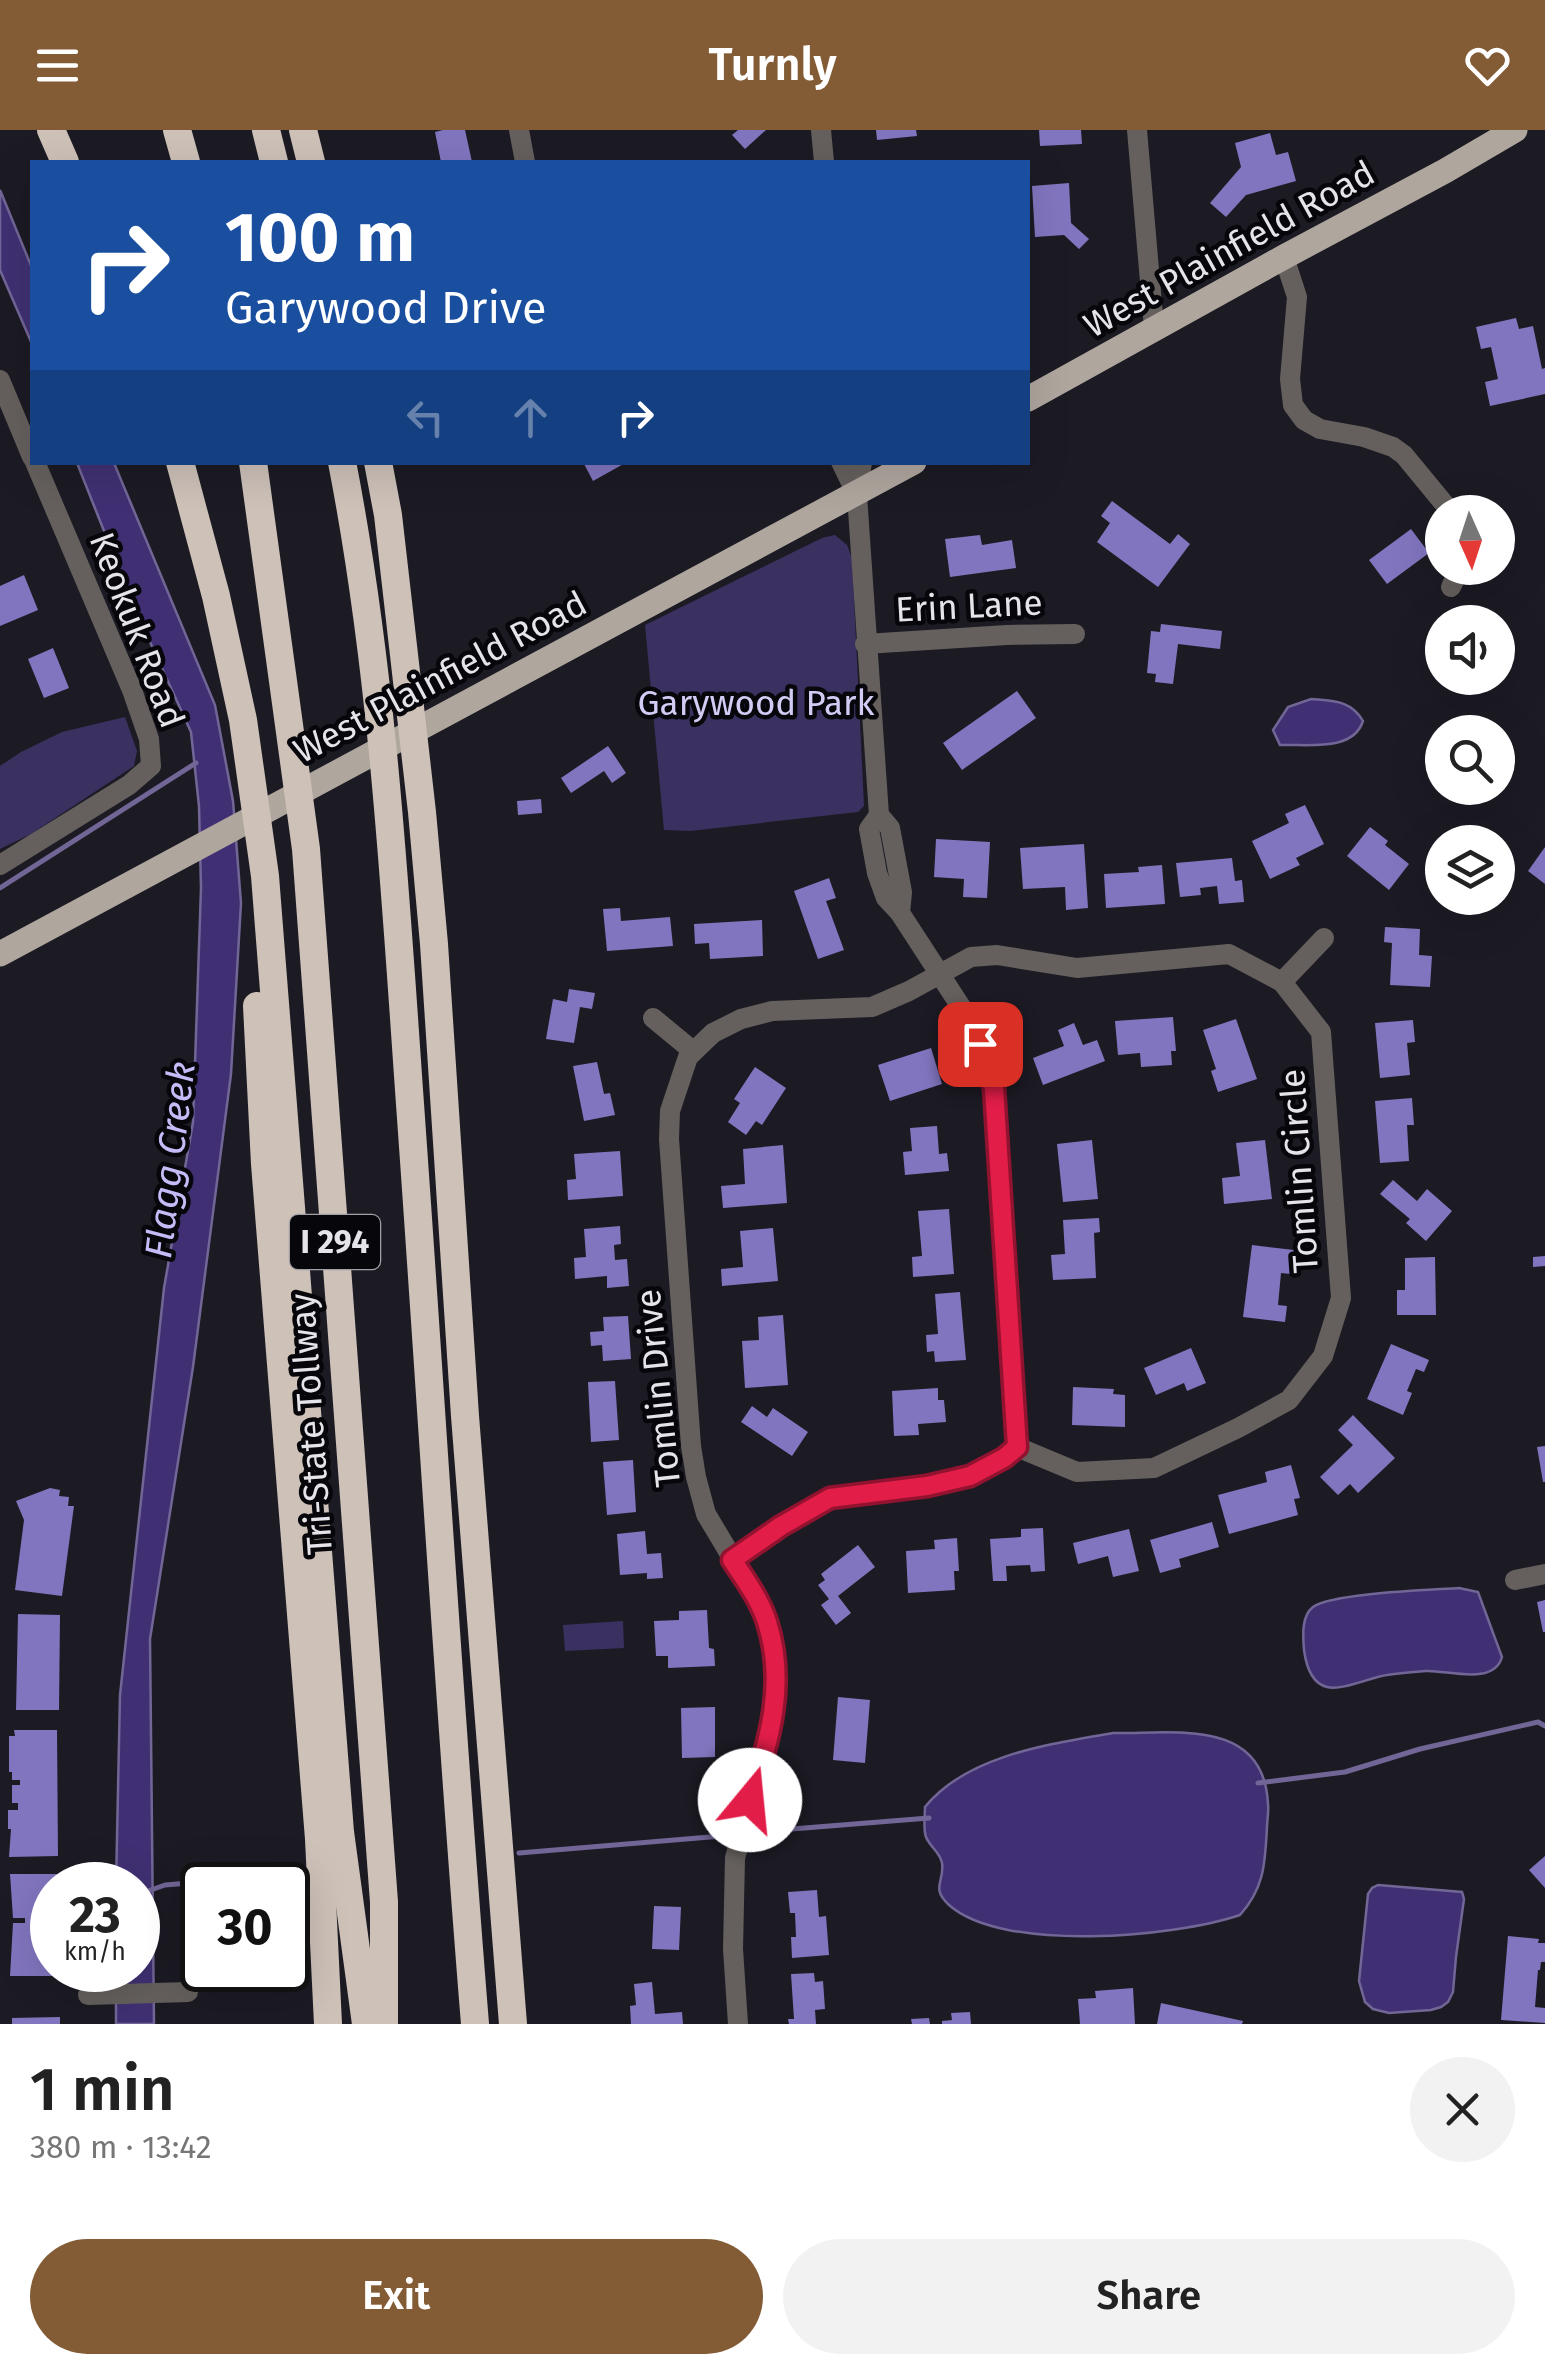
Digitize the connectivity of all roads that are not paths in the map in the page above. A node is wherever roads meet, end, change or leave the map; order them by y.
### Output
1 (51, 130) edge
2 (71, 130) edge
3 (177, 130) edge
4 (266, 130) edge
5 (304, 130) edge
6 (519, 130) edge
7 (821, 130) edge
8 (1137, 130) edge
9 (1516, 130) edge
10 (64, 160) edge
11 (79, 160) edge
12 (185, 160) edge
13 (274, 160) edge
14 (311, 160) edge
15 (525, 160) edge
16 (824, 160) edge
17 (1284, 257) junction
18 (1154, 328) junction
19 (0, 380) edge
20 (1030, 398) edge
21 (30, 451) edge
22 (36, 465) edge
23 (181, 465) edge
24 (252, 465) edge
25 (343, 465) edge
26 (379, 465) edge
27 (843, 465) edge
28 (861, 465) edge
29 (909, 465) edge
30 (856, 495) junction
31 (1437, 495) edge
32 (1075, 634) dead end
33 (866, 644) junction
34 (0, 865) edge
35 (265, 876) junction
36 (1324, 938) dead end
37 (0, 954) edge
38 (938, 974) junction
39 (1282, 982) junction
40 (653, 1018) dead end
41 (694, 1051) junction
42 (1010, 1453) junction
43 (732, 1560) junction
44 (1545, 1574) edge
45 (1515, 1580) dead end
46 (182, 1993) dead end
47 (94, 1995) dead end
48 (328, 2024) edge
49 (366, 2024) edge
50 (384, 2024) edge
51 (474, 2024) edge
52 (513, 2024) edge
53 (738, 2024) edge

1 - 10 highway
2 - 11 highway
3 - 12 highway
4 - 13 highway
5 - 14 highway
6 - 15 street
7 - 16 street
8 - 18 street
9 - 17 main road, West Plainfield Road
17 - 18 main road, West Plainfield Road
17 - 31 street
18 - 20 main road, West Plainfield Road
19 - 21 street, Keokuk Road
22 - 34 street, Keokuk Road
23 - 35 highway
24 - 50 highway, Tri-State Tollway / I 294
25 - 51 highway, I 294
26 - 52 highway
27 - 30 street
28 - 30 street
29 - 30 main road, West Plainfield Road
30 - 33 street
30 - 37 main road, West Plainfield Road
32 - 33 street, Erin Lane
33 - 38 street
35 - 48 highway
35 - 49 highway
36 - 39 street
38 - 39 street, Tomlin Circle
38 - 41 street
38 - 42 street
39 - 42 street, Tomlin Circle
40 - 41 street
41 - 43 street, Tomlin Drive
42 - 43 street
43 - 53 street, Tomlin Drive
44 - 45 street
46 - 47 street

